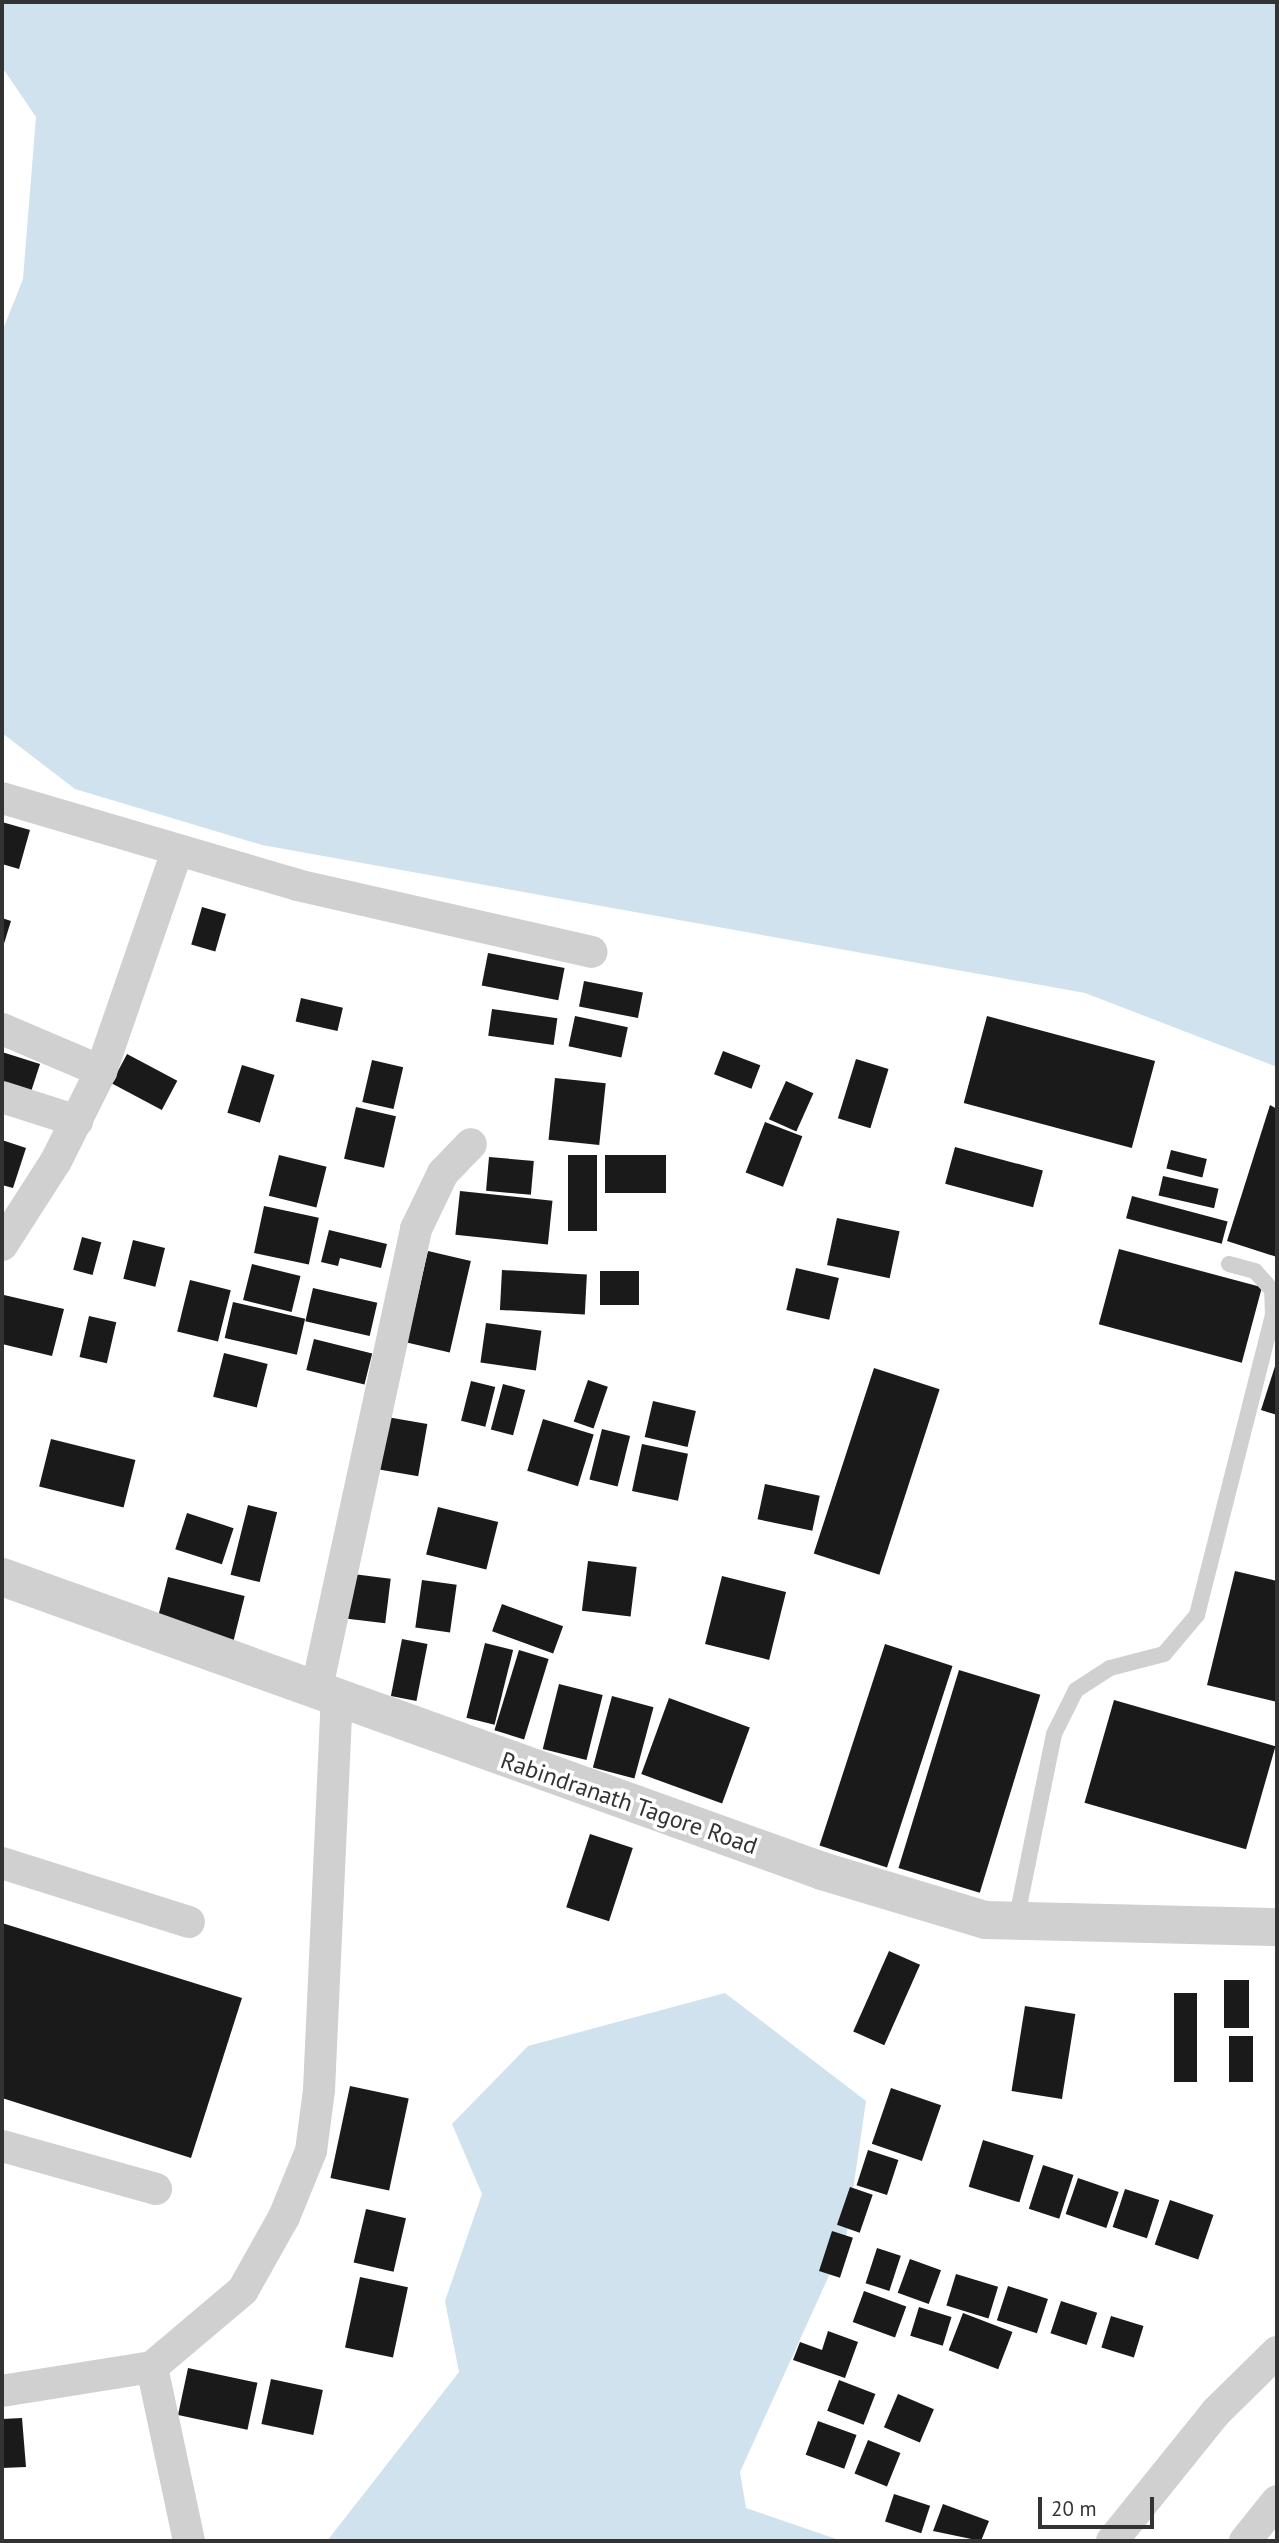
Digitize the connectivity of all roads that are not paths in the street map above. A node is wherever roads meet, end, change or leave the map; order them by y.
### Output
1 (2, 798) edge
2 (177, 850) junction
3 (591, 952) dead end
4 (2, 1030) edge
5 (101, 1070) junction
6 (2, 1097) edge
7 (77, 1121) junction
8 (471, 1144) dead end
9 (2, 1245) edge
10 (1229, 1264) dead end
11 (2, 1577) edge
12 (326, 1696) junction
13 (2, 1864) edge
14 (1016, 1921) junction
15 (189, 1922) dead end
16 (1277, 1927) edge
17 (2, 2146) edge
18 (156, 2189) dead end
19 (1277, 2351) edge
20 (152, 2367) junction
21 (2, 2391) edge
22 (1277, 2501) edge
23 (189, 2541) edge
24 (1112, 2541) edge
25 (1245, 2541) edge

1 - 2 street
2 - 3 street
2 - 5 street
4 - 5 street
5 - 7 street
6 - 7 street
7 - 9 street
8 - 12 street
10 - 14 lane
11 - 12 street, Rabindranath Tagore Road
12 - 14 street, Rabindranath Tagore Road
12 - 20 street
13 - 15 street
14 - 16 street, Rabindranath Tagore Road
17 - 18 street
19 - 24 street
20 - 21 street
20 - 23 street
22 - 25 street

